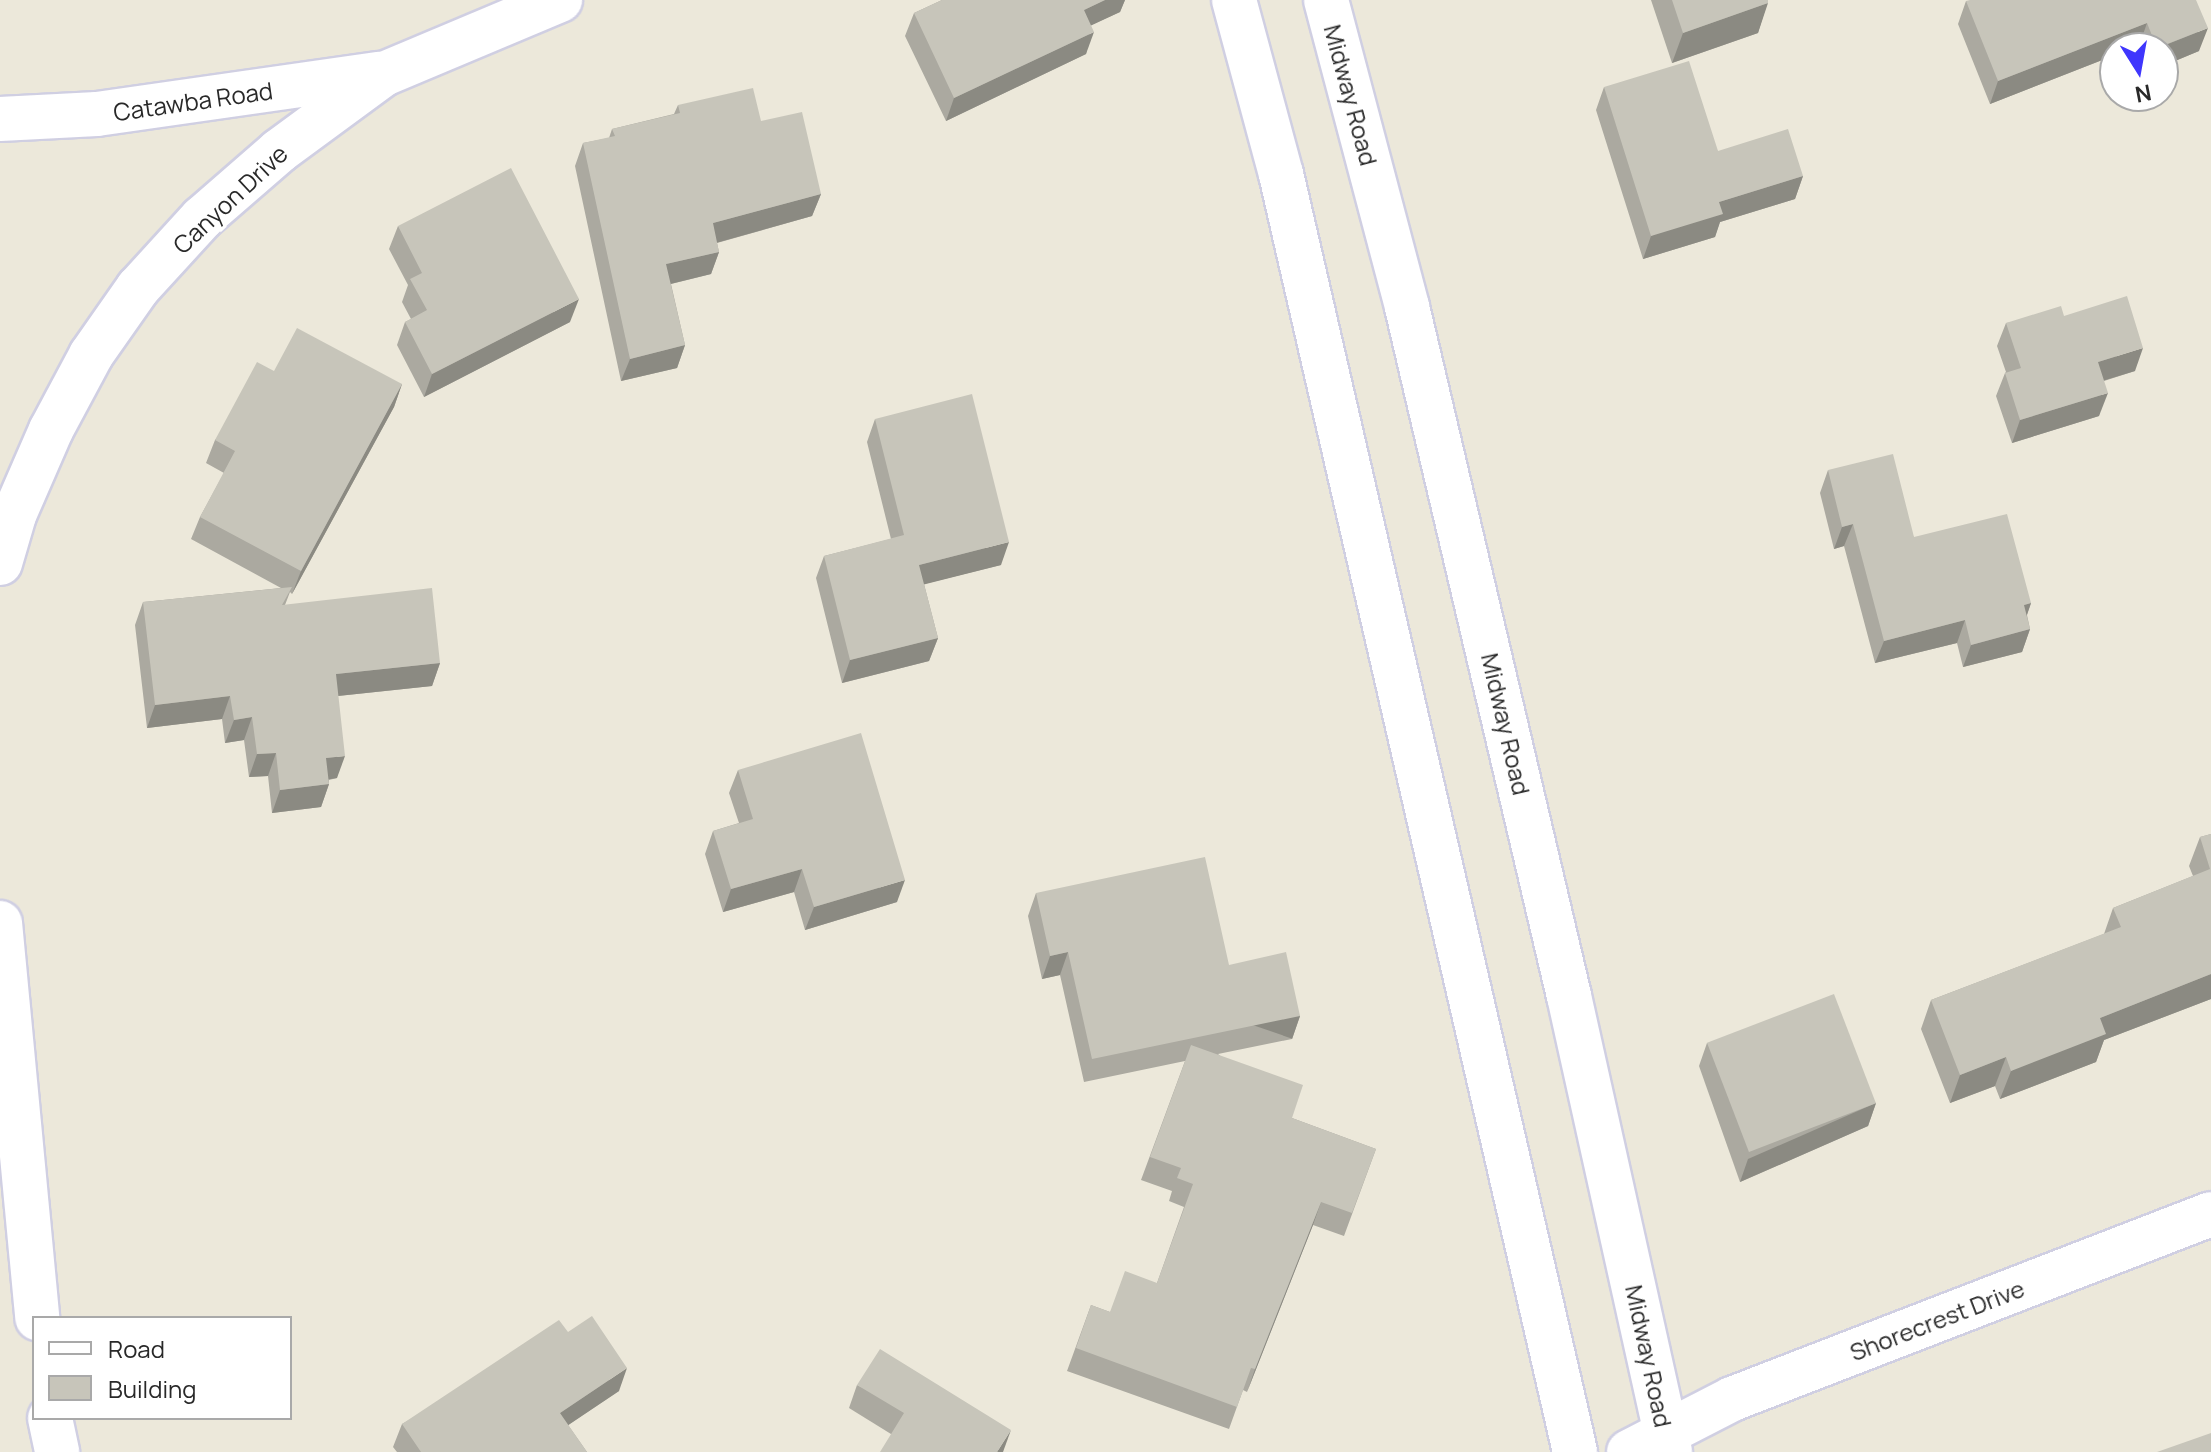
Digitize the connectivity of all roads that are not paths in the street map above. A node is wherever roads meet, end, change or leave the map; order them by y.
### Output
1 (560, 0) edge
2 (1234, 0) edge
3 (1326, 0) edge
4 (384, 74) junction
5 (0, 119) edge
6 (0, 563) edge
7 (0, 923) edge
8 (2211, 1214) edge
9 (37, 1316) edge
10 (50, 1420) edge
11 (1655, 1445) edge
12 (57, 1452) edge
13 (1575, 1452) edge

1 - 4 main road, Canyon Drive
2 - 13 main road
3 - 11 main road, Midway Road
4 - 5 main road, Catawba Road
4 - 6 main road, Canyon Drive
7 - 9 main road
8 - 11 main road, Shorecrest Drive
10 - 12 main road

